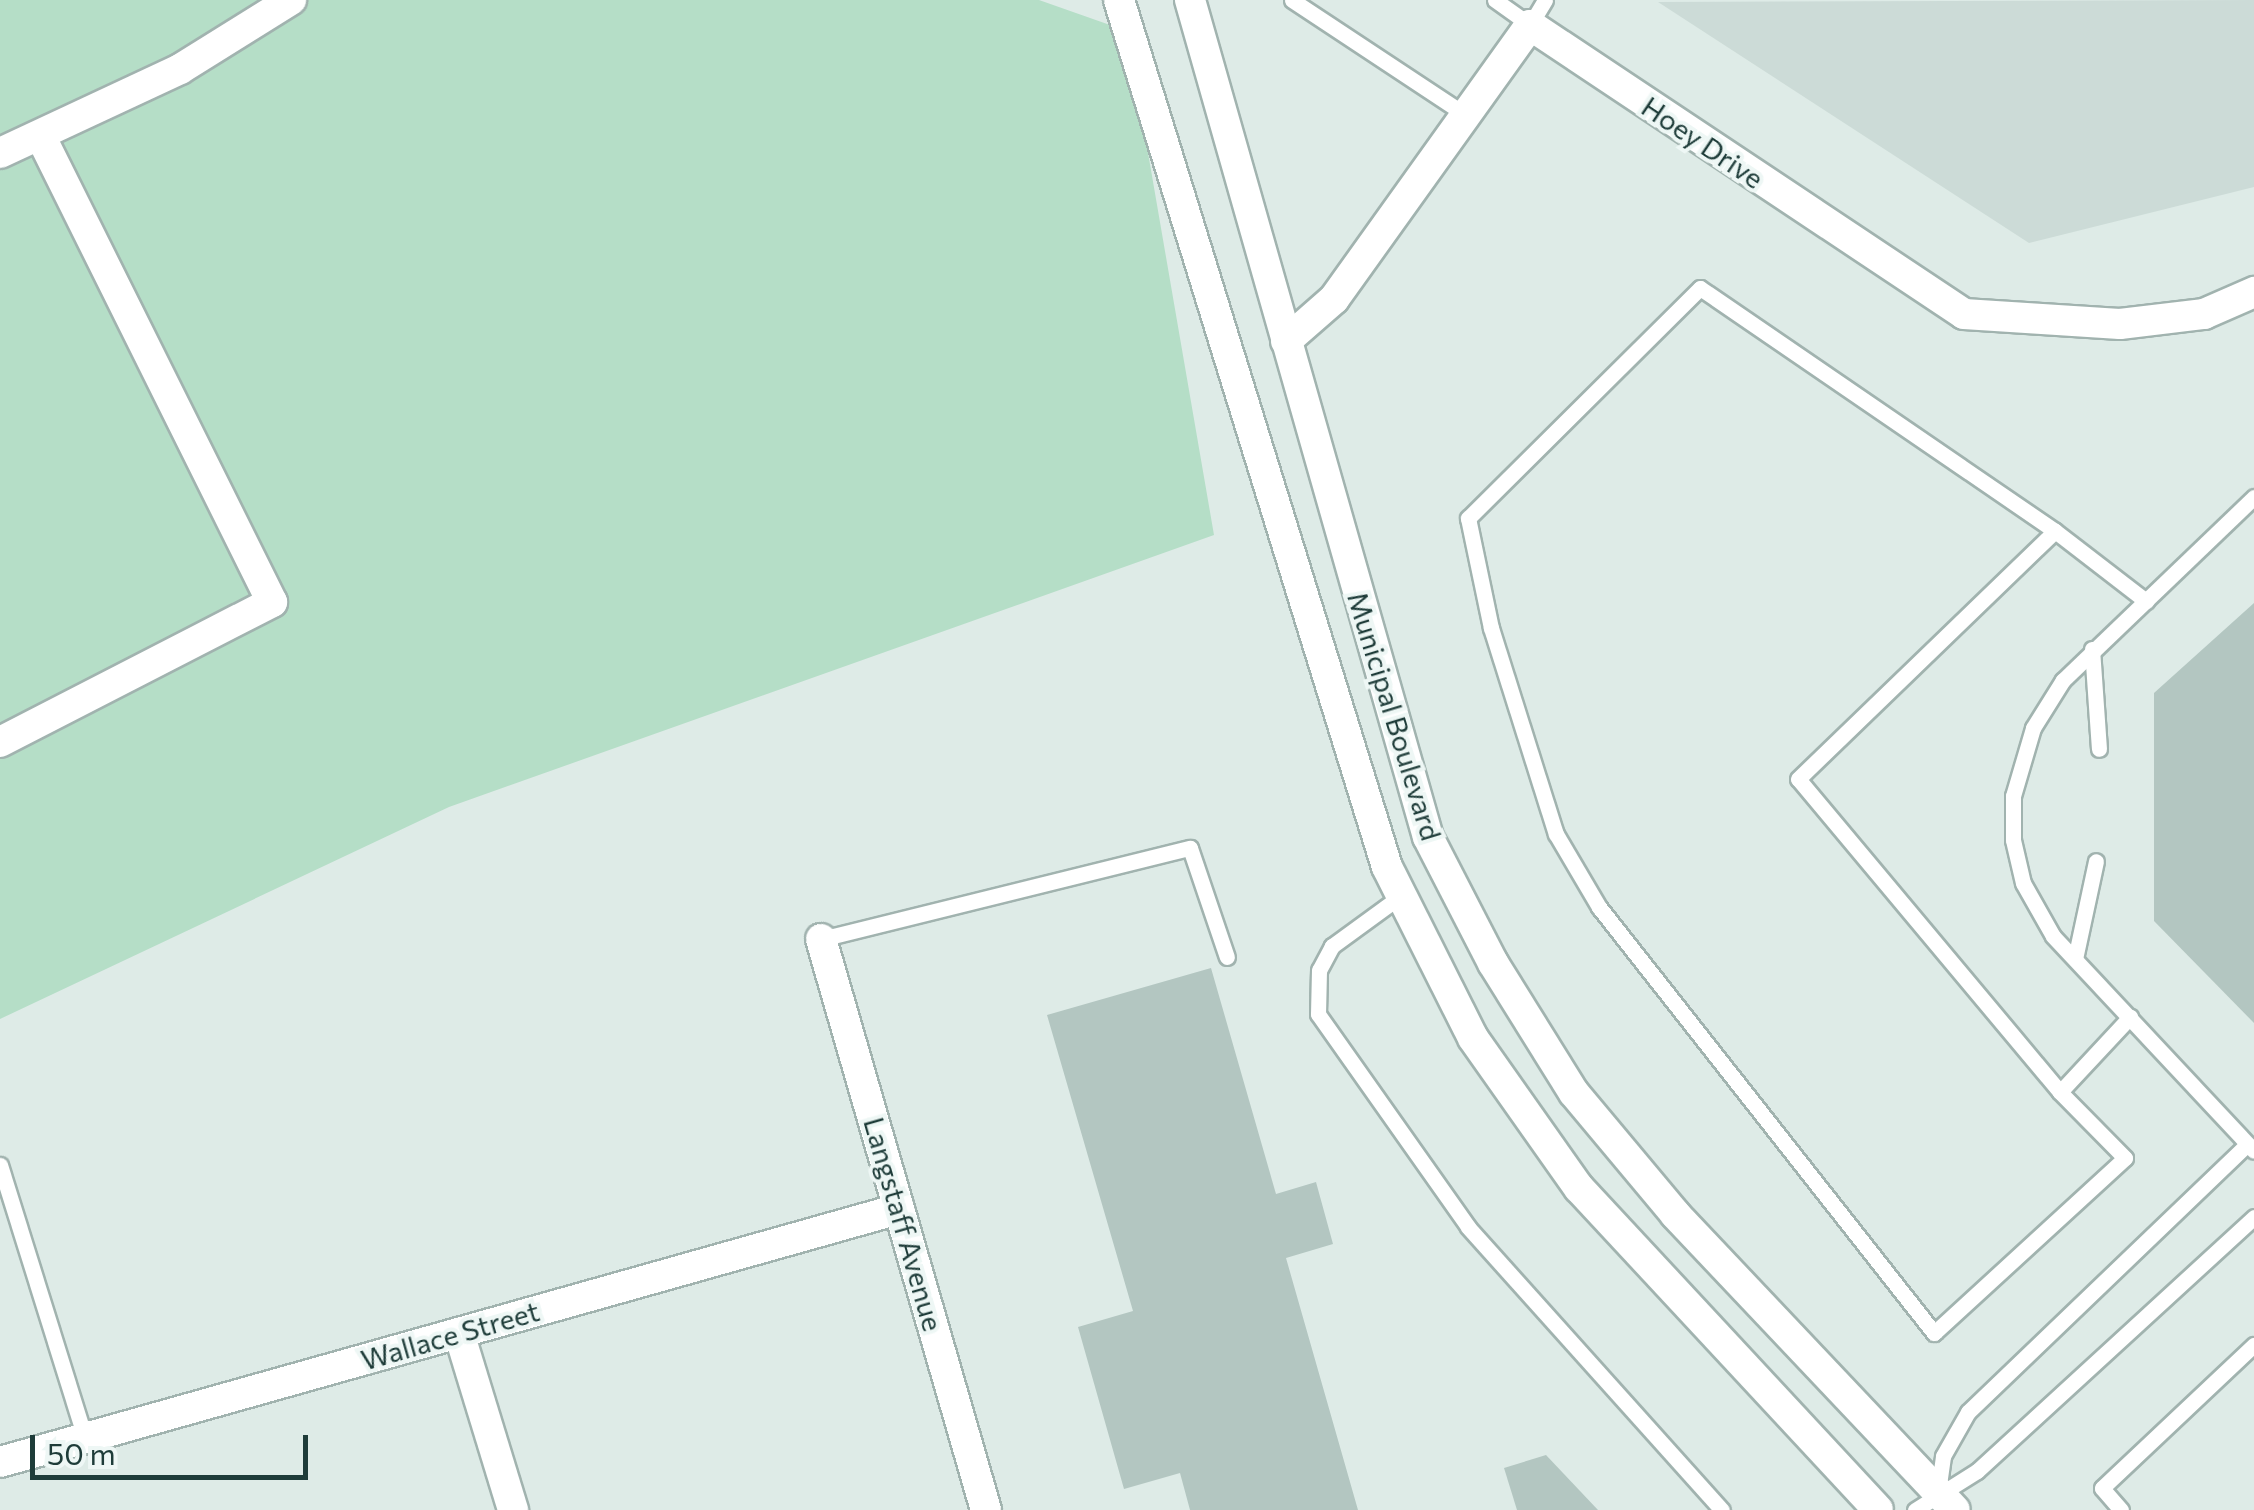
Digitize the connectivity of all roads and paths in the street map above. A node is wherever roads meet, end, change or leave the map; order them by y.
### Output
1 (291, 0) edge
2 (1119, 0) edge
3 (1190, 0) edge
4 (1292, 0) edge
5 (1495, 0) edge
6 (1537, 12) edge
7 (1466, 116) junction
8 (40, 134) junction
9 (0, 153) edge
10 (2254, 292) edge
11 (1286, 340) junction
12 (2254, 497) edge
13 (2054, 530) junction
14 (2146, 601) junction
15 (2092, 649) junction
16 (0, 742) edge
17 (2099, 749) dead end
18 (2096, 861) dead end
19 (1402, 895) junction
20 (821, 939) joint
21 (1227, 957) dead end
22 (2075, 959) junction
23 (2130, 1018) junction
24 (2060, 1092) junction
25 (2251, 1147) edge
26 (0, 1165) edge
27 (899, 1209) junction
28 (2254, 1217) edge
29 (459, 1333) junction
30 (2254, 1345) edge
31 (86, 1438) junction
32 (0, 1462) edge
33 (1936, 1504) edge
34 (513, 1510) edge
35 (986, 1510) edge
36 (1722, 1510) edge
37 (1878, 1510) edge
38 (2121, 1510) edge

1 - 8 street
2 - 19 street, Municipal Boulevard
3 - 11 street, Municipal Boulevard
4 - 7 lane
5 - 6 lane
6 - 7 street
6 - 10 street, Hoey Drive
7 - 11 street
8 - 9 street
8 - 16 street
11 - 33 street, Municipal Boulevard
12 - 14 lane
13 - 14 lane
13 - 24 lane
13 - 24 lane
14 - 15 lane
15 - 17 lane
15 - 22 lane
18 - 22 lane
19 - 36 lane
19 - 37 street, Municipal Boulevard
20 - 21 lane
20 - 27 street, Langstaff Avenue
22 - 23 lane
23 - 24 lane
23 - 25 lane
25 - 33 lane
26 - 31 lane
27 - 29 street, Wallace Street
27 - 35 street, Langstaff Avenue
28 - 33 lane
29 - 31 street, Wallace Street
29 - 34 street
30 - 38 lane
31 - 32 street, Wallace Street

